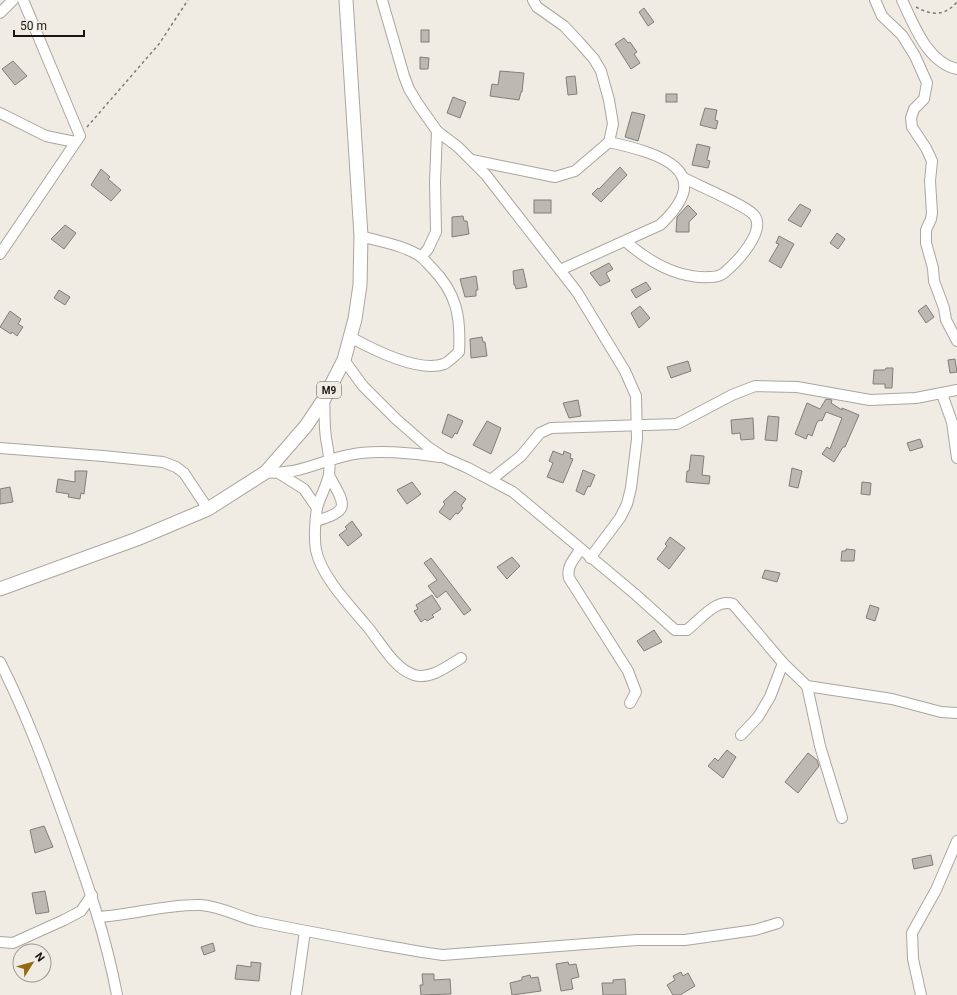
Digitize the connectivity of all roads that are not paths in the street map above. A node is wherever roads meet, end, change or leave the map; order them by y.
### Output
1 (13, 0) edge
2 (23, 0) edge
3 (346, 0) edge
4 (382, 0) edge
5 (533, 0) edge
6 (876, 0) edge
7 (902, 0) edge
8 (0, 13) edge
9 (957, 69) edge
10 (0, 113) edge
11 (437, 131) junction
12 (77, 139) junction
13 (609, 142) junction
14 (472, 160) junction
15 (684, 178) junction
16 (362, 236) junction
17 (625, 241) junction
18 (0, 254) edge
19 (421, 257) junction
20 (560, 270) junction
21 (350, 337) junction
22 (957, 341) edge
23 (344, 360) junction
24 (957, 390) edge
25 (942, 394) junction
26 (324, 399) junction
27 (636, 424) junction
28 (0, 448) edge
29 (443, 457) junction
30 (957, 458) edge
31 (330, 462) junction
32 (266, 472) junction
33 (280, 474) junction
34 (329, 475) junction
35 (492, 479) junction
36 (317, 508) junction
37 (208, 509) junction
38 (316, 521) junction
39 (580, 550) junction
40 (590, 558) junction
41 (0, 589) edge
42 (461, 658) dead end
43 (0, 662) edge
44 (783, 663) junction
45 (807, 686) junction
46 (630, 703) dead end
47 (957, 713) edge
48 (741, 735) dead end
49 (842, 818) dead end
50 (957, 841) edge
51 (92, 896) junction
52 (98, 917) junction
53 (778, 923) dead end
54 (305, 931) junction
55 (0, 942) edge
56 (116, 995) edge
57 (296, 995) edge
58 (921, 995) edge

1 - 8 street
2 - 12 street
3 - 16 main road, M9
4 - 11 street
5 - 13 street
6 - 22 street
7 - 9 street
10 - 12 street
11 - 14 street
11 - 19 street
12 - 18 street
13 - 14 street
13 - 15 street
14 - 20 street
15 - 17 street
15 - 17 street
16 - 19 street
16 - 21 main road, M9
17 - 20 street
19 - 21 street
20 - 27 street
21 - 23 main road, M9
23 - 26 main road, M9
23 - 29 street
24 - 25 street
25 - 27 street
25 - 30 street
26 - 31 street
26 - 32 main road, M9
27 - 35 street
27 - 40 street
28 - 37 street
29 - 31 street
29 - 35 street
31 - 33 street
31 - 34 street
32 - 33 street
32 - 37 main road, M9
33 - 36 street
34 - 36 street
34 - 38 street
35 - 39 street
36 - 38 street
37 - 41 main road, M9
38 - 42 street
39 - 40 street
39 - 46 street
40 - 44 street
43 - 51 street
44 - 45 street
44 - 48 street
45 - 47 street
45 - 49 street
50 - 58 street
51 - 52 street
51 - 55 street
52 - 54 street
52 - 56 street
53 - 54 street
54 - 57 street

